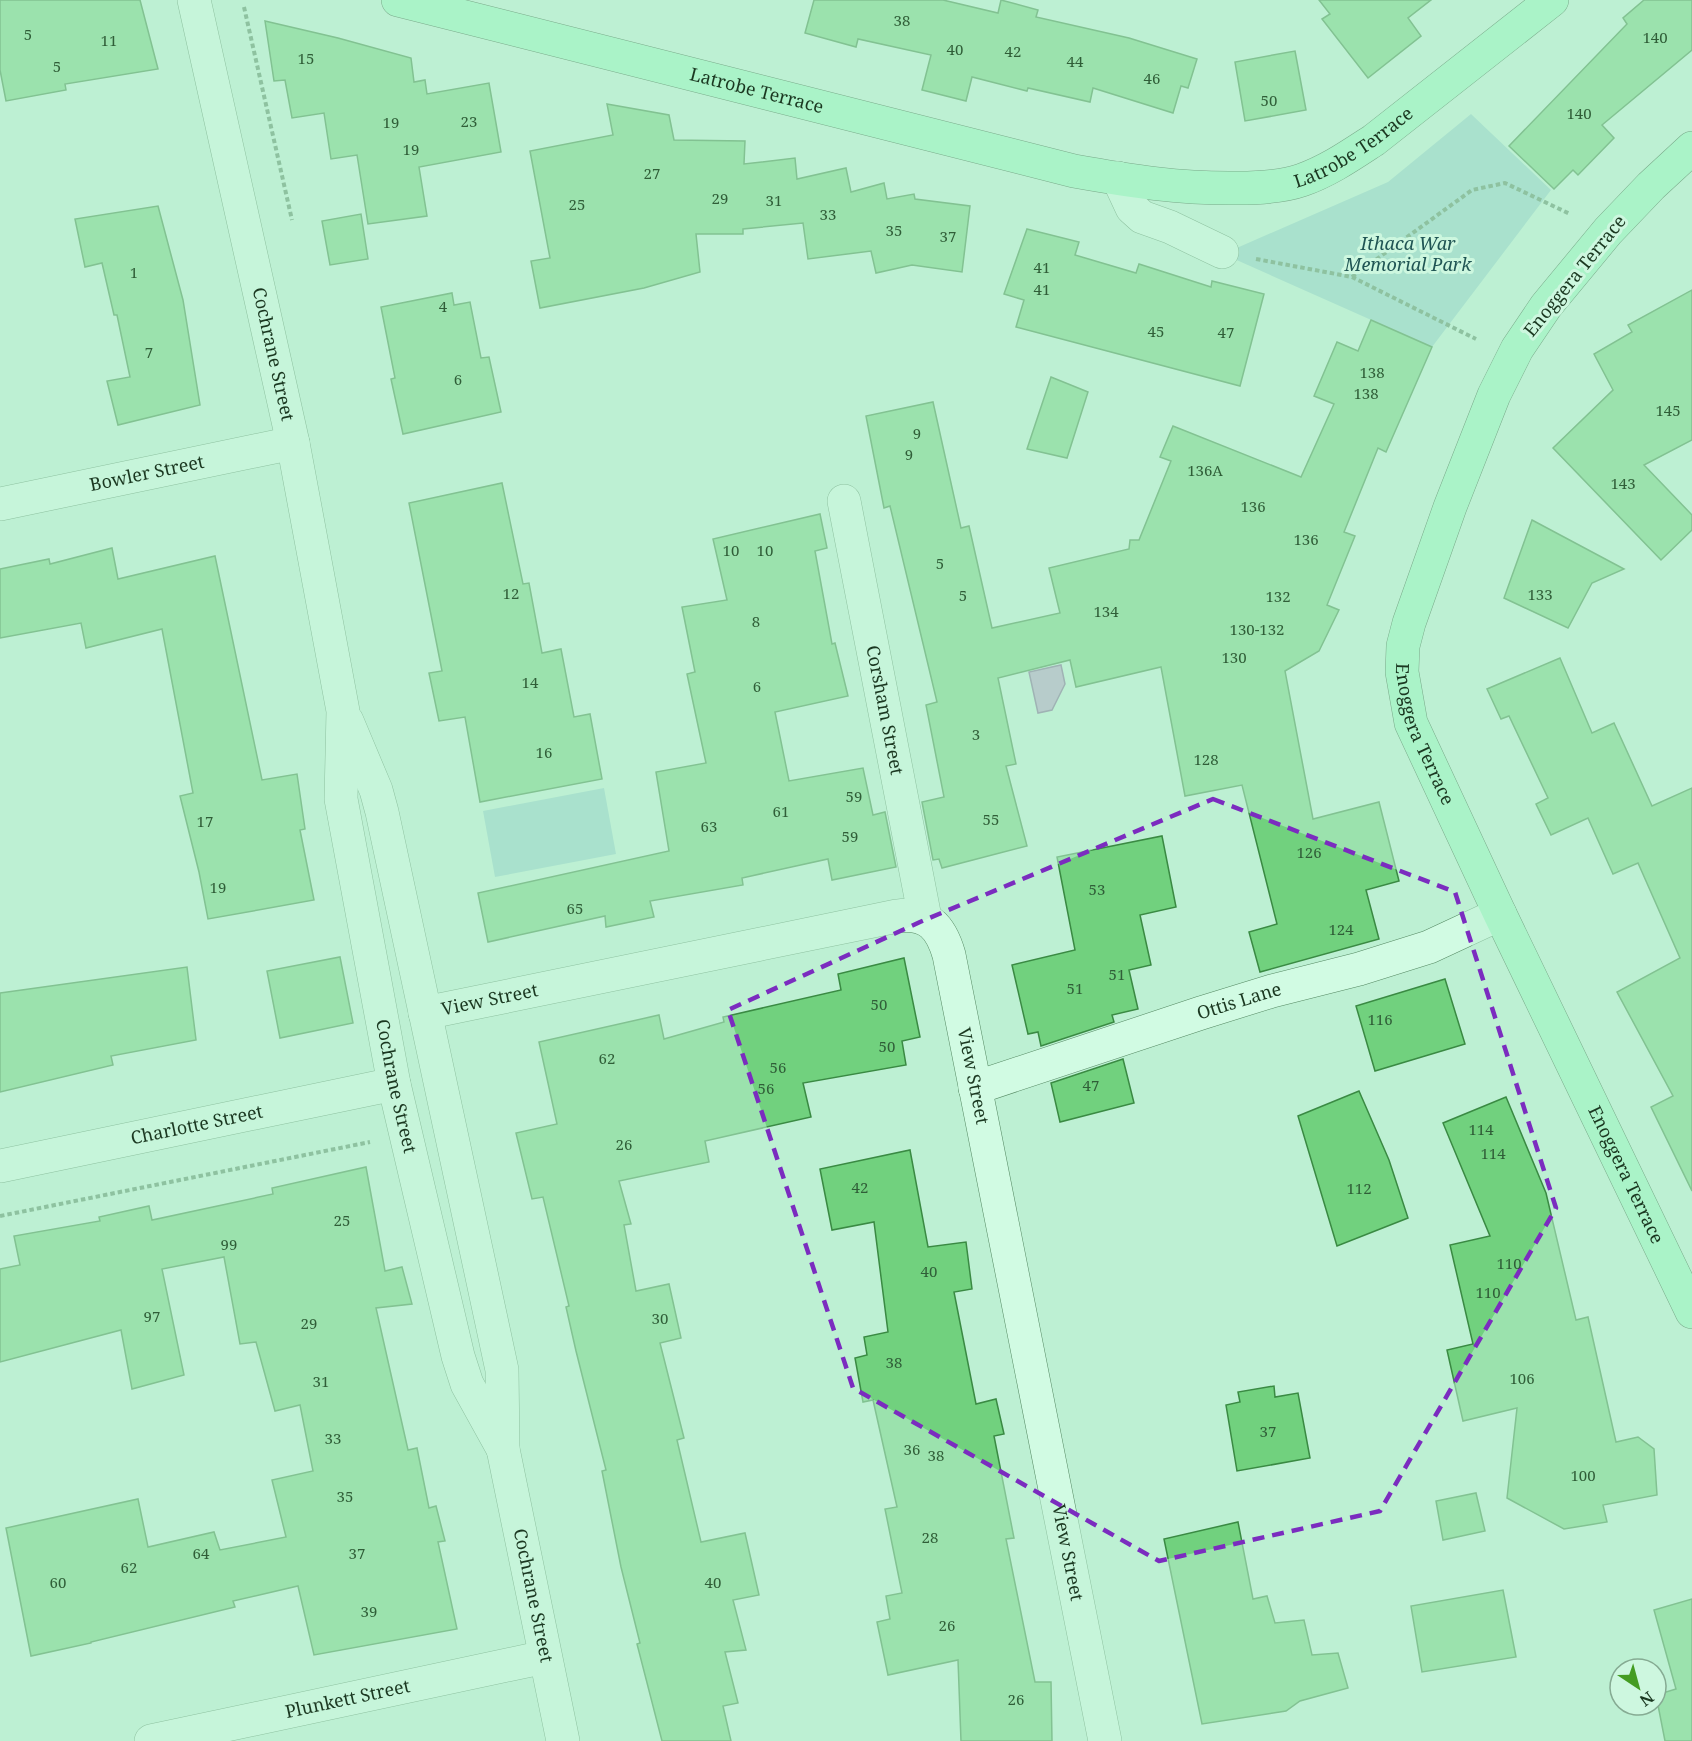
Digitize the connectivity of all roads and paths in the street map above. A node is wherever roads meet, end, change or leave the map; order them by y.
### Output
1 (194, 0) edge
2 (398, 0) edge
3 (1552, 0) edge
4 (244, 7) dead end
5 (1691, 148) edge
6 (1118, 178) junction
7 (1570, 214) dead end
8 (292, 220) dead end
9 (1222, 252) joint
10 (1352, 277) junction
11 (1476, 339) dead end
12 (293, 443) junction
13 (844, 501) dead end
14 (0, 504) edge
15 (343, 711) junction
16 (1500, 914) junction
17 (925, 918) junction
18 (425, 1013) junction
19 (394, 1084) junction
20 (975, 1088) junction
21 (370, 1142) dead end
22 (0, 1166) edge
23 (0, 1216) edge
24 (1692, 1312) edge
25 (503, 1449) junction
26 (545, 1657) junction
27 (151, 1741) edge
28 (563, 1741) edge
29 (1105, 1741) edge

1 - 12 street, Cochrane Street
2 - 6 main road, Latrobe Terrace
3 - 6 main road, Latrobe Terrace
4 - 8 path
5 - 16 main road, Enoggera Terrace
6 - 9 street
7 - 10 path
9 - 10 path
10 - 11 path
12 - 14 street, Bowler Street
12 - 15 street, Cochrane Street
13 - 17 street, Corsham Street
15 - 18 street, Cochrane Street
15 - 19 street, Cochrane Street
16 - 20 street, Ottis Lane
16 - 24 main road, Enoggera Terrace
17 - 18 street, View Street
17 - 20 street, View Street
18 - 25 street, Cochrane Street
19 - 22 street, Charlotte Street
19 - 25 street, Cochrane Street
20 - 29 street, View Street
21 - 23 path
25 - 26 street, Cochrane Street
26 - 27 street, Plunkett Street
26 - 28 street, Cochrane Street

